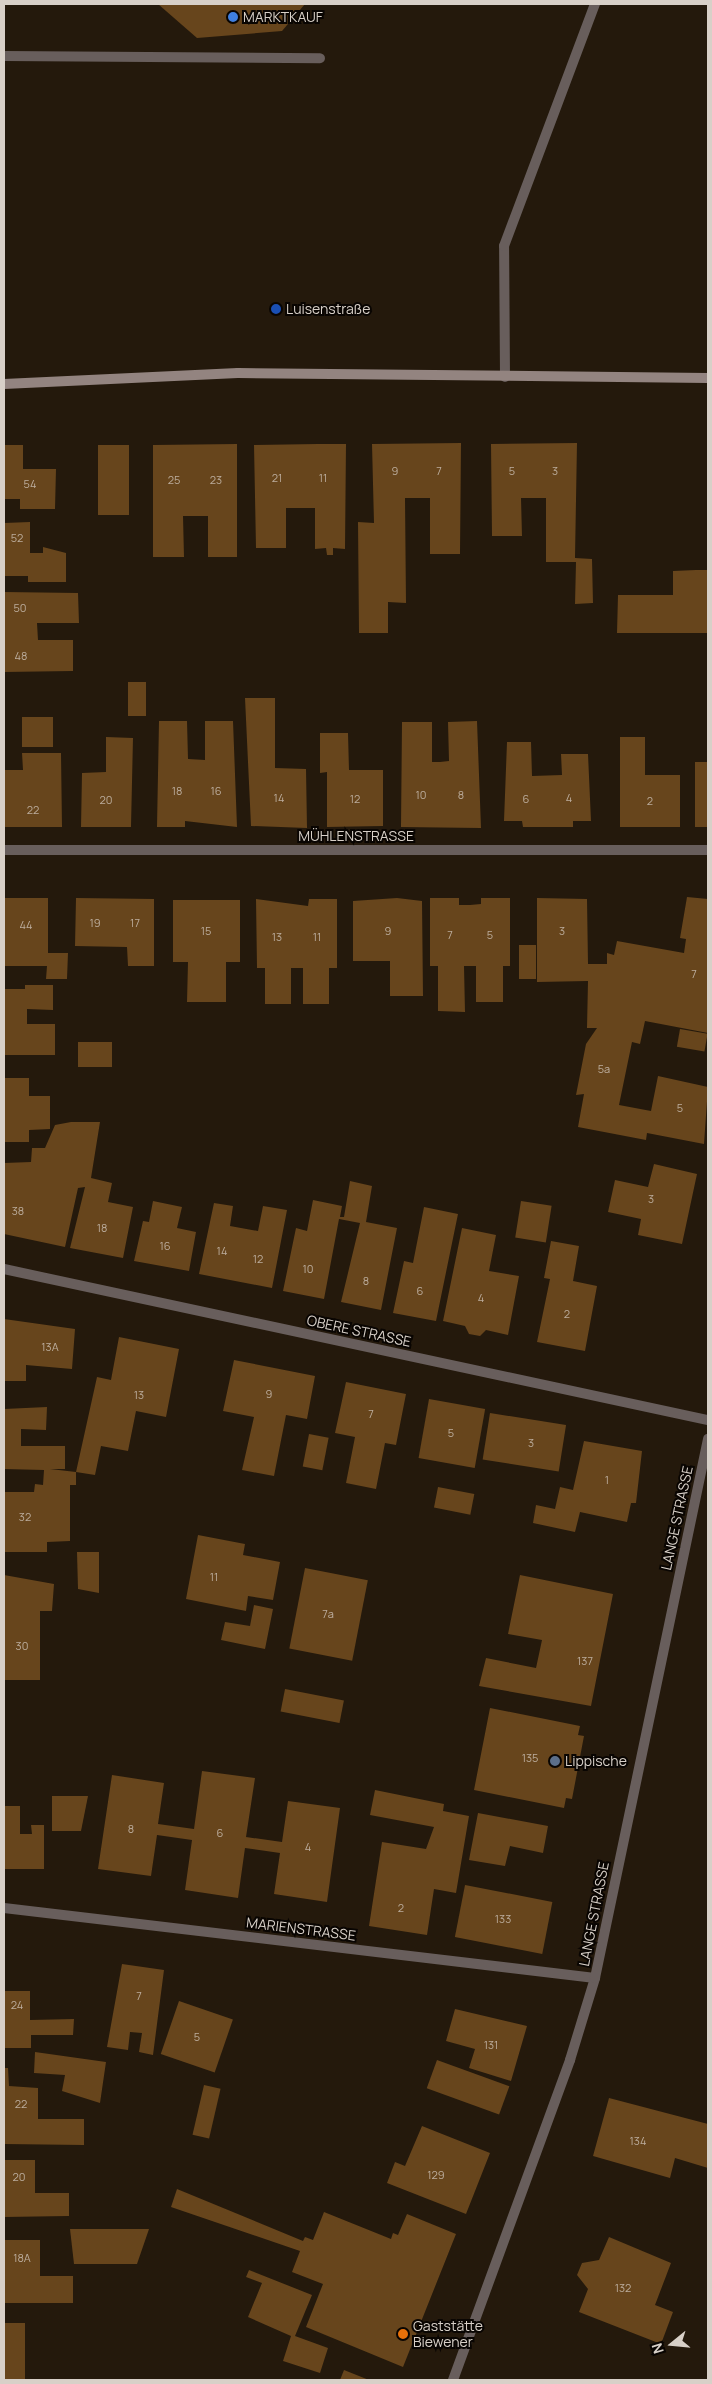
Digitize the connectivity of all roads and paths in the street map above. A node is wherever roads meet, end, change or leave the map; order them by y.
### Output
1 (595, 4) edge
2 (4, 56) edge
3 (320, 58) dead end
4 (505, 377) junction
5 (708, 378) edge
6 (4, 384) edge
7 (4, 850) edge
8 (708, 850) edge
9 (4, 1269) edge
10 (708, 1420) edge
11 (708, 1439) edge
12 (4, 1908) edge
13 (595, 1978) junction
14 (453, 2380) edge

1 - 4 street
2 - 3 street
4 - 5 main road
4 - 6 main road
7 - 8 street, MÜHLENSTRASSE
9 - 10 street, OBERE STRASSE
11 - 13 street, LANGE STRASSE
12 - 13 street, MARIENSTRASSE
13 - 14 street, LANGE STRASSE

